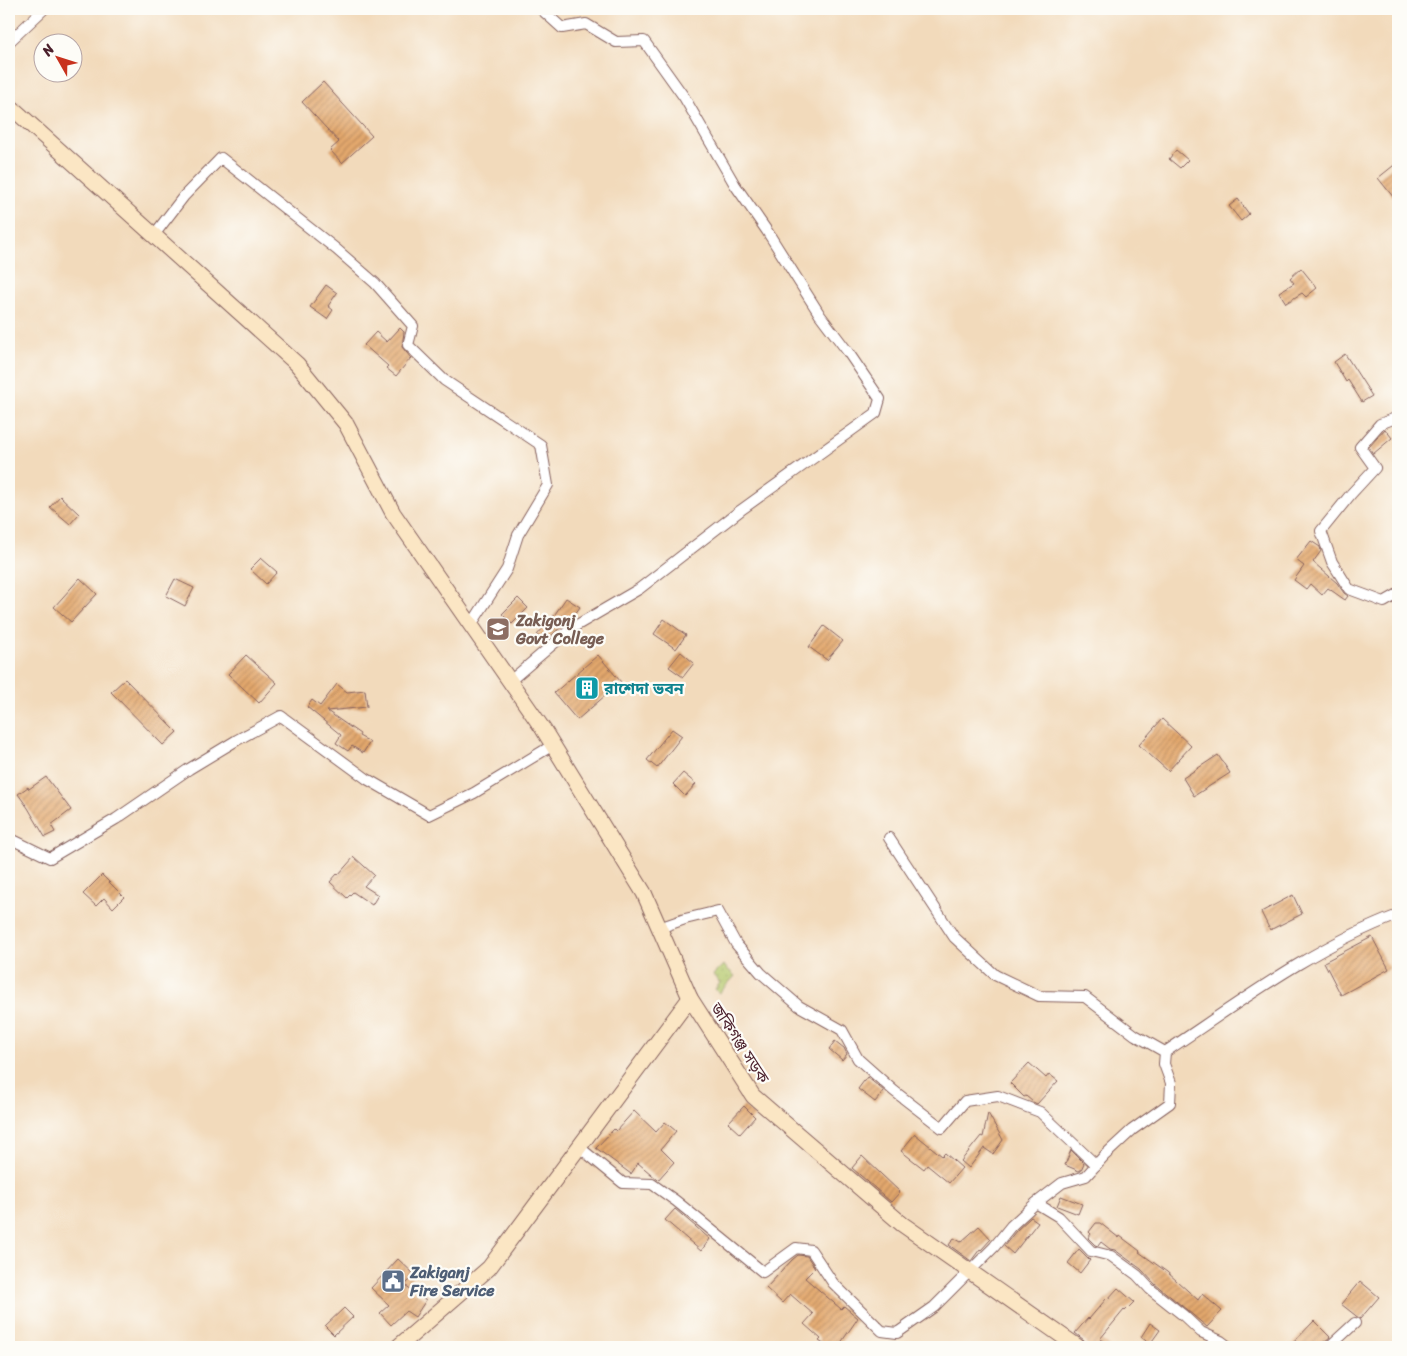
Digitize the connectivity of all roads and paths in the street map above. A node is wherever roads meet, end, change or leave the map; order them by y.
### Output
1 (44, 9) edge
2 (541, 9) edge
3 (9, 42) edge
4 (9, 105) edge
5 (154, 235) junction
6 (1398, 417) edge
7 (1398, 594) edge
8 (471, 625) junction
9 (510, 681) junction
10 (553, 745) junction
11 (9, 838) edge
12 (889, 838) dead end
13 (1398, 915) edge
14 (659, 928) junction
15 (690, 998) junction
16 (1165, 1052) junction
17 (579, 1147) junction
18 (1096, 1165) junction
19 (1036, 1203) junction
20 (970, 1271) junction
21 (1355, 1322) dead end
22 (398, 1347) edge
23 (1078, 1347) edge
24 (1229, 1347) edge
25 (1329, 1347) edge

1 - 3 street
2 - 9 street
4 - 5 street
5 - 8 street
5 - 8 street
6 - 7 street
8 - 9 street
9 - 10 street
10 - 11 street
10 - 14 street
12 - 16 street
13 - 16 street
14 - 15 street
14 - 18 street
15 - 17 street, জকিগঞ্জ সড়ক
15 - 20 street, জকিগঞ্জ সড়ক
16 - 18 street
17 - 20 street
17 - 22 street, জকিগঞ্জ সড়ক
18 - 19 street
19 - 20 street
19 - 24 street
20 - 23 street, জকিগঞ্জ সড়ক
21 - 25 street

